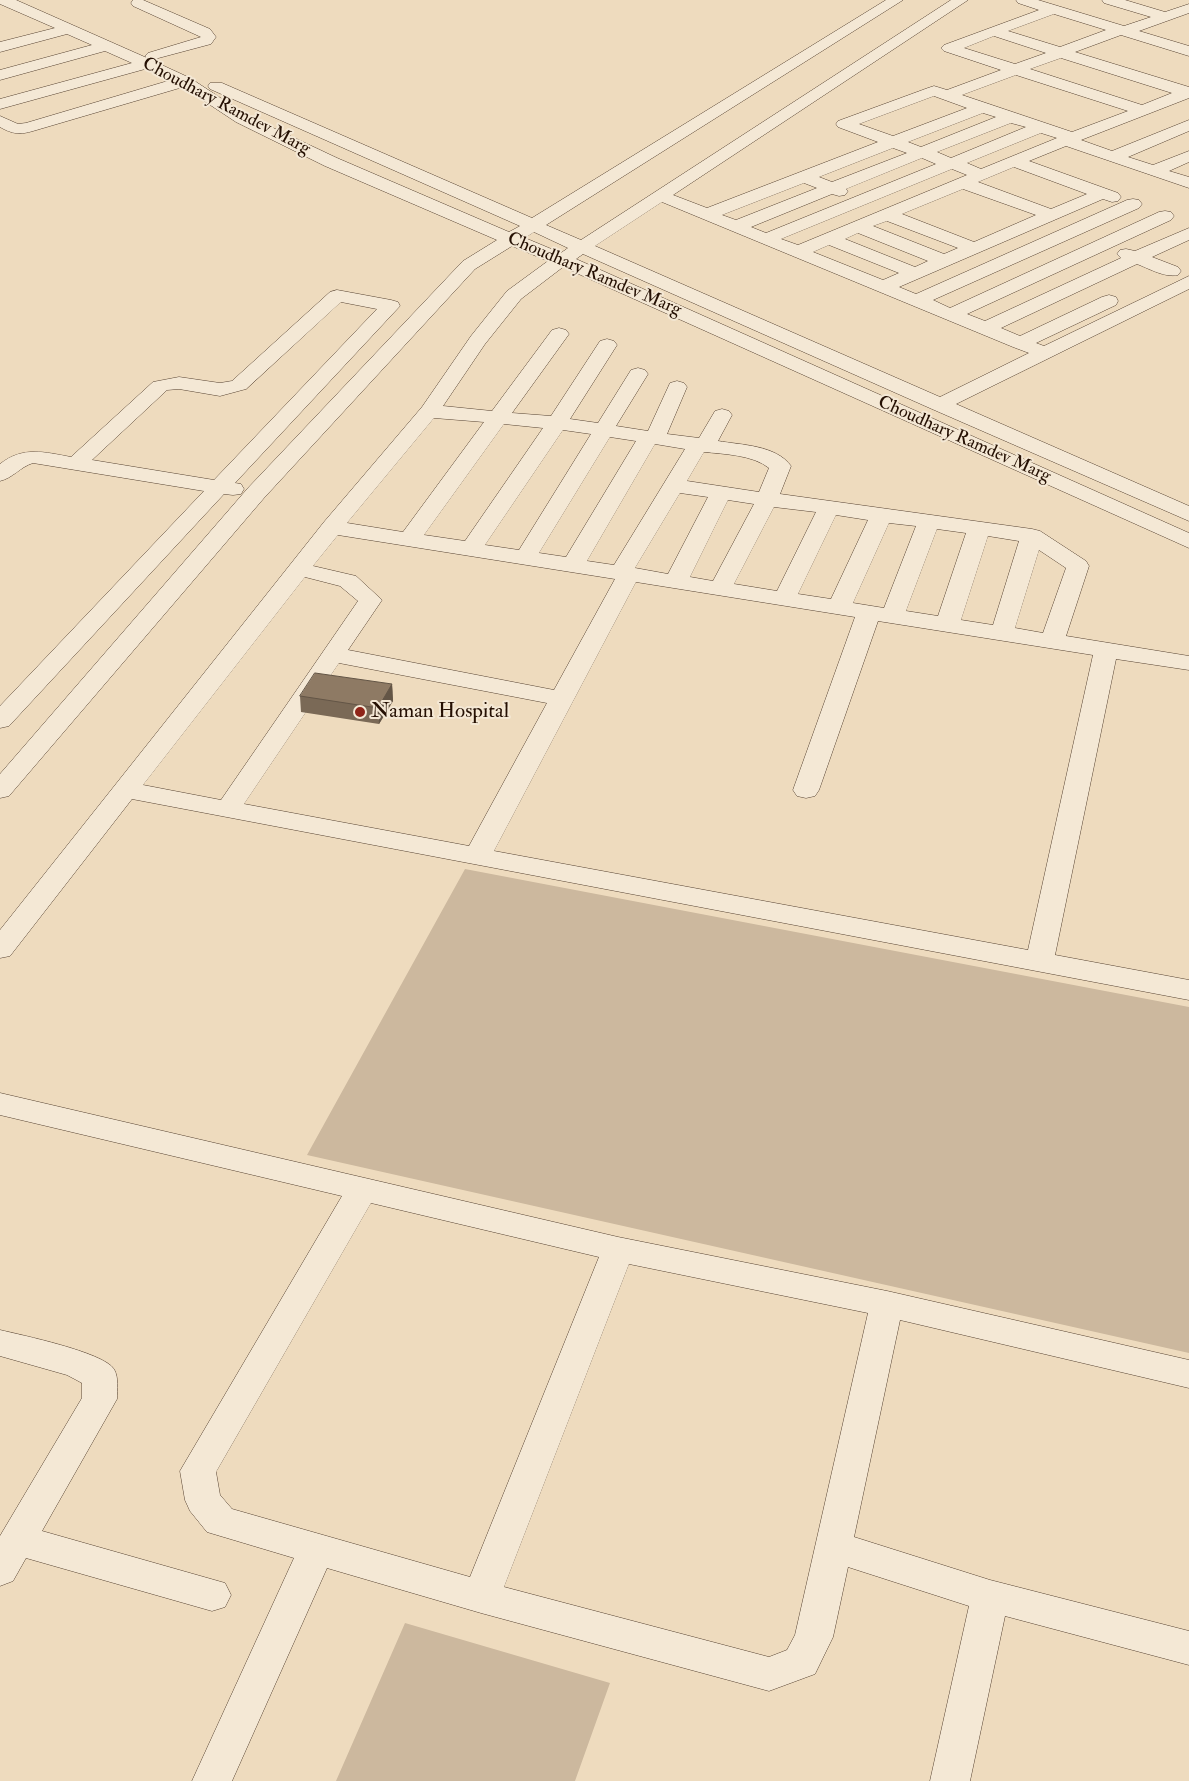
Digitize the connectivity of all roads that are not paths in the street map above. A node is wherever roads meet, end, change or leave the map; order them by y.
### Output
1 (4, 0) edge
2 (896, 0) edge
3 (961, 0) edge
4 (1109, 0) edge
5 (1176, 0) edge
6 (1029, 1) edge
7 (138, 3) dead end
8 (1189, 4) edge
9 (27, 7) edge
10 (1189, 8) edge
11 (1061, 12) junction
12 (1165, 16) junction
13 (8, 20) dead end
14 (1016, 23) junction
15 (68, 29) junction
16 (993, 32) junction
17 (1117, 32) junction
18 (971, 39) junction
19 (1059, 42) junction
20 (1083, 44) junction
21 (105, 46) junction
22 (0, 47) edge
23 (1109, 52) dead end
24 (1187, 52) edge
25 (150, 60) junction
26 (1038, 61) junction
27 (1016, 69) junction
28 (0, 75) edge
29 (993, 78) junction
30 (185, 82) junction
31 (970, 87) junction
32 (1020, 87) dead end
33 (1188, 92) edge
34 (951, 96) junction
35 (997, 96) dead end
36 (1163, 102) junction
37 (0, 104) edge
38 (983, 107) junction
39 (1142, 110) junction
40 (1092, 111) dead end
41 (1189, 112) edge
42 (1011, 117) junction
43 (1069, 120) dead end
44 (1119, 120) junction
45 (0, 121) edge
46 (1189, 124) edge
47 (1042, 127) junction
48 (1096, 129) junction
49 (1069, 139) junction
50 (894, 142) junction
51 (922, 152) junction
52 (1189, 156) edge
53 (1113, 157) junction
54 (1014, 161) junction
55 (952, 163) junction
56 (1154, 171) junction
57 (987, 173) junction
58 (804, 177) junction
59 (1007, 178) dead end
60 (964, 183) junction
61 (1189, 183) edge
62 (832, 188) junction
63 (939, 193) junction
64 (1103, 193) junction
65 (1051, 194) dead end
66 (661, 196) junction
67 (863, 200) junction
68 (966, 203) dead end
69 (1078, 204) junction
70 (1133, 204) junction
71 (891, 213) junction
72 (708, 214) junction
73 (1000, 216) dead end
74 (1166, 216) junction
75 (1039, 221) junction
76 (1189, 225) edge
77 (533, 226) junction
78 (737, 226) junction
79 (859, 227) junction
80 (1069, 233) junction
81 (1189, 233) edge
82 (768, 238) junction
83 (511, 239) junction
84 (830, 239) junction
85 (1102, 245) junction
86 (583, 247) junction
87 (969, 250) junction
88 (800, 251) junction
89 (1136, 258) junction
90 (562, 260) junction
91 (945, 261) junction
92 (1189, 263) edge
93 (996, 265) junction
94 (1172, 272) junction
95 (916, 273) junction
96 (1029, 278) junction
97 (1189, 282) edge
98 (885, 286) junction
99 (1063, 292) junction
100 (918, 300) junction
101 (1098, 306) junction
102 (952, 314) junction
103 (986, 328) junction
104 (560, 334) dead end
105 (1020, 342) junction
106 (606, 345) dead end
107 (1045, 353) junction
108 (638, 374) dead end
109 (677, 387) dead end
110 (939, 405) junction
111 (429, 411) junction
112 (722, 415) dead end
113 (501, 417) junction
114 (557, 423) junction
115 (603, 430) junction
116 (652, 438) junction
117 (701, 445) junction
118 (75, 464) junction
119 (0, 475) edge
120 (673, 486) junction
121 (218, 487) junction
122 (256, 493) junction
123 (721, 493) junction
124 (767, 500) junction
125 (829, 508) junction
126 (1189, 514) edge
127 (881, 515) junction
128 (929, 522) junction
129 (332, 527) junction
130 (979, 529) junction
131 (1032, 536) junction
132 (410, 538) junction
133 (1189, 540) edge
134 (470, 550) junction
135 (525, 558) junction
136 (573, 565) junction
137 (300, 569) junction
138 (625, 573) junction
139 (676, 582) junction
140 (720, 589) junction
141 (784, 599) junction
142 (839, 607) junction
143 (880, 614) junction
144 (948, 624) junction
145 (1002, 633) junction
146 (1052, 641) junction
147 (1106, 649) junction
148 (332, 654) junction
149 (1189, 663) edge
150 (562, 699) junction
151 (0, 721) edge
152 (8, 769) edge
153 (0, 790) edge
154 (127, 790) junction
155 (806, 790) dead end
156 (227, 810) junction
157 (477, 857) junction
158 (0, 949) edge
159 (1040, 961) junction
160 (1189, 990) edge
161 (0, 1104) edge
162 (363, 1188) junction
163 (618, 1248) junction
164 (887, 1304) junction
165 (0, 1343) edge
166 (1189, 1374) edge
167 (833, 1546) junction
168 (317, 1550) junction
169 (9, 1555) edge
170 (212, 1595) dead end
171 (990, 1596) junction
172 (481, 1597) junction
173 (1189, 1648) edge
174 (212, 1781) edge
175 (950, 1781) edge

1 - 9 street, Choudhary Ramdev Marg
2 - 77 street
3 - 66 street
4 - 11 street
4 - 12 street
5 - 8 street
6 - 11 street
7 - 25 street
9 - 13 street
9 - 15 street, Choudhary Ramdev Marg
9 - 25 street
10 - 12 street
11 - 14 street
11 - 17 street
12 - 17 street
14 - 16 street
14 - 19 street
15 - 21 street, Choudhary Ramdev Marg
15 - 22 street
16 - 18 street
16 - 19 street
17 - 20 street
17 - 24 street
18 - 26 street
18 - 27 street
19 - 20 street
19 - 26 street
19 - 33 street
20 - 23 street
21 - 25 street, Choudhary Ramdev Marg
21 - 28 street
25 - 30 street, Choudhary Ramdev Marg
25 - 37 street
25 - 77 street
26 - 27 street
26 - 36 street
27 - 29 street
27 - 39 street
29 - 31 street
29 - 32 street
30 - 45 street
30 - 83 street, Choudhary Ramdev Marg
31 - 34 street
31 - 35 street
33 - 36 street
34 - 38 street
34 - 50 street
36 - 39 street
36 - 41 street
38 - 42 street
38 - 50 street
39 - 44 street
40 - 44 street
42 - 47 street
42 - 51 street
43 - 48 street
44 - 48 street
46 - 53 street
47 - 49 street
47 - 55 street
48 - 49 street
49 - 53 street
49 - 54 street
50 - 51 street
50 - 58 street
51 - 55 street
51 - 62 street
52 - 56 street
53 - 56 street
54 - 57 street
54 - 64 street
55 - 57 street
55 - 67 street
56 - 61 street
57 - 59 street
57 - 60 street
58 - 62 street
58 - 72 street
60 - 63 street
60 - 75 street
62 - 67 street
62 - 78 street
63 - 68 street
63 - 71 street
64 - 69 street
64 - 70 street
65 - 69 street
66 - 72 street
66 - 86 street
67 - 71 street
67 - 82 street
69 - 75 street
70 - 74 street
70 - 80 street
71 - 79 street
71 - 87 street
72 - 78 street
73 - 75 street
74 - 76 street
74 - 85 street
75 - 80 street
75 - 87 street
77 - 83 street
77 - 86 street
78 - 82 street
79 - 84 street
79 - 91 street
80 - 85 street
80 - 93 street
81 - 89 street
82 - 88 street
83 - 90 street, Choudhary Ramdev Marg
83 - 122 street
84 - 88 street
84 - 95 street
85 - 89 street
85 - 96 street
86 - 90 street
86 - 110 street
87 - 91 street
87 - 93 street
88 - 98 street
89 - 94 street
89 - 99 street
90 - 111 street
90 - 133 street, Choudhary Ramdev Marg
91 - 95 street
92 - 94 street
93 - 96 street
93 - 100 street
94 - 101 street
95 - 98 street
96 - 99 street
96 - 102 street
97 - 107 street
98 - 100 street
99 - 101 street
99 - 103 street
100 - 102 street
101 - 105 street
102 - 103 street
103 - 105 street
104 - 113 street
105 - 107 street
106 - 114 street
107 - 110 street
108 - 115 street
109 - 116 street
110 - 126 street
111 - 113 street
111 - 129 street
112 - 117 street
113 - 114 street
113 - 132 street
114 - 115 street
114 - 134 street
115 - 116 street
115 - 135 street
116 - 117 street
116 - 136 street
117 - 120 street
117 - 124 street
118 - 119 street
118 - 121 street
118 - 121 street
120 - 123 street
120 - 138 street
121 - 122 street
121 - 151 street
122 - 152 street
123 - 124 street
123 - 139 street
124 - 125 street
124 - 140 street
125 - 127 street
125 - 141 street
127 - 128 street
127 - 142 street
128 - 130 street
128 - 143 street
129 - 132 street
129 - 137 street
130 - 131 street
130 - 144 street
131 - 145 street
131 - 146 street
132 - 134 street
134 - 135 street
135 - 136 street
136 - 138 street
137 - 148 street
137 - 154 street
138 - 139 street
138 - 150 street
139 - 140 street
140 - 141 street
141 - 142 street
142 - 143 street
143 - 144 street
143 - 155 street
144 - 145 street
145 - 146 street
146 - 147 street
147 - 149 street
147 - 159 street
148 - 150 street
148 - 156 street
150 - 157 street
152 - 153 street
154 - 156 street
154 - 158 street
156 - 157 street
157 - 159 street
159 - 160 street
161 - 162 street
162 - 163 street
162 - 168 street
163 - 164 street
163 - 172 street
164 - 166 street
164 - 167 street
165 - 169 street
167 - 171 street
167 - 172 street
168 - 172 street
168 - 174 street
169 - 170 street
171 - 173 street
171 - 175 street

